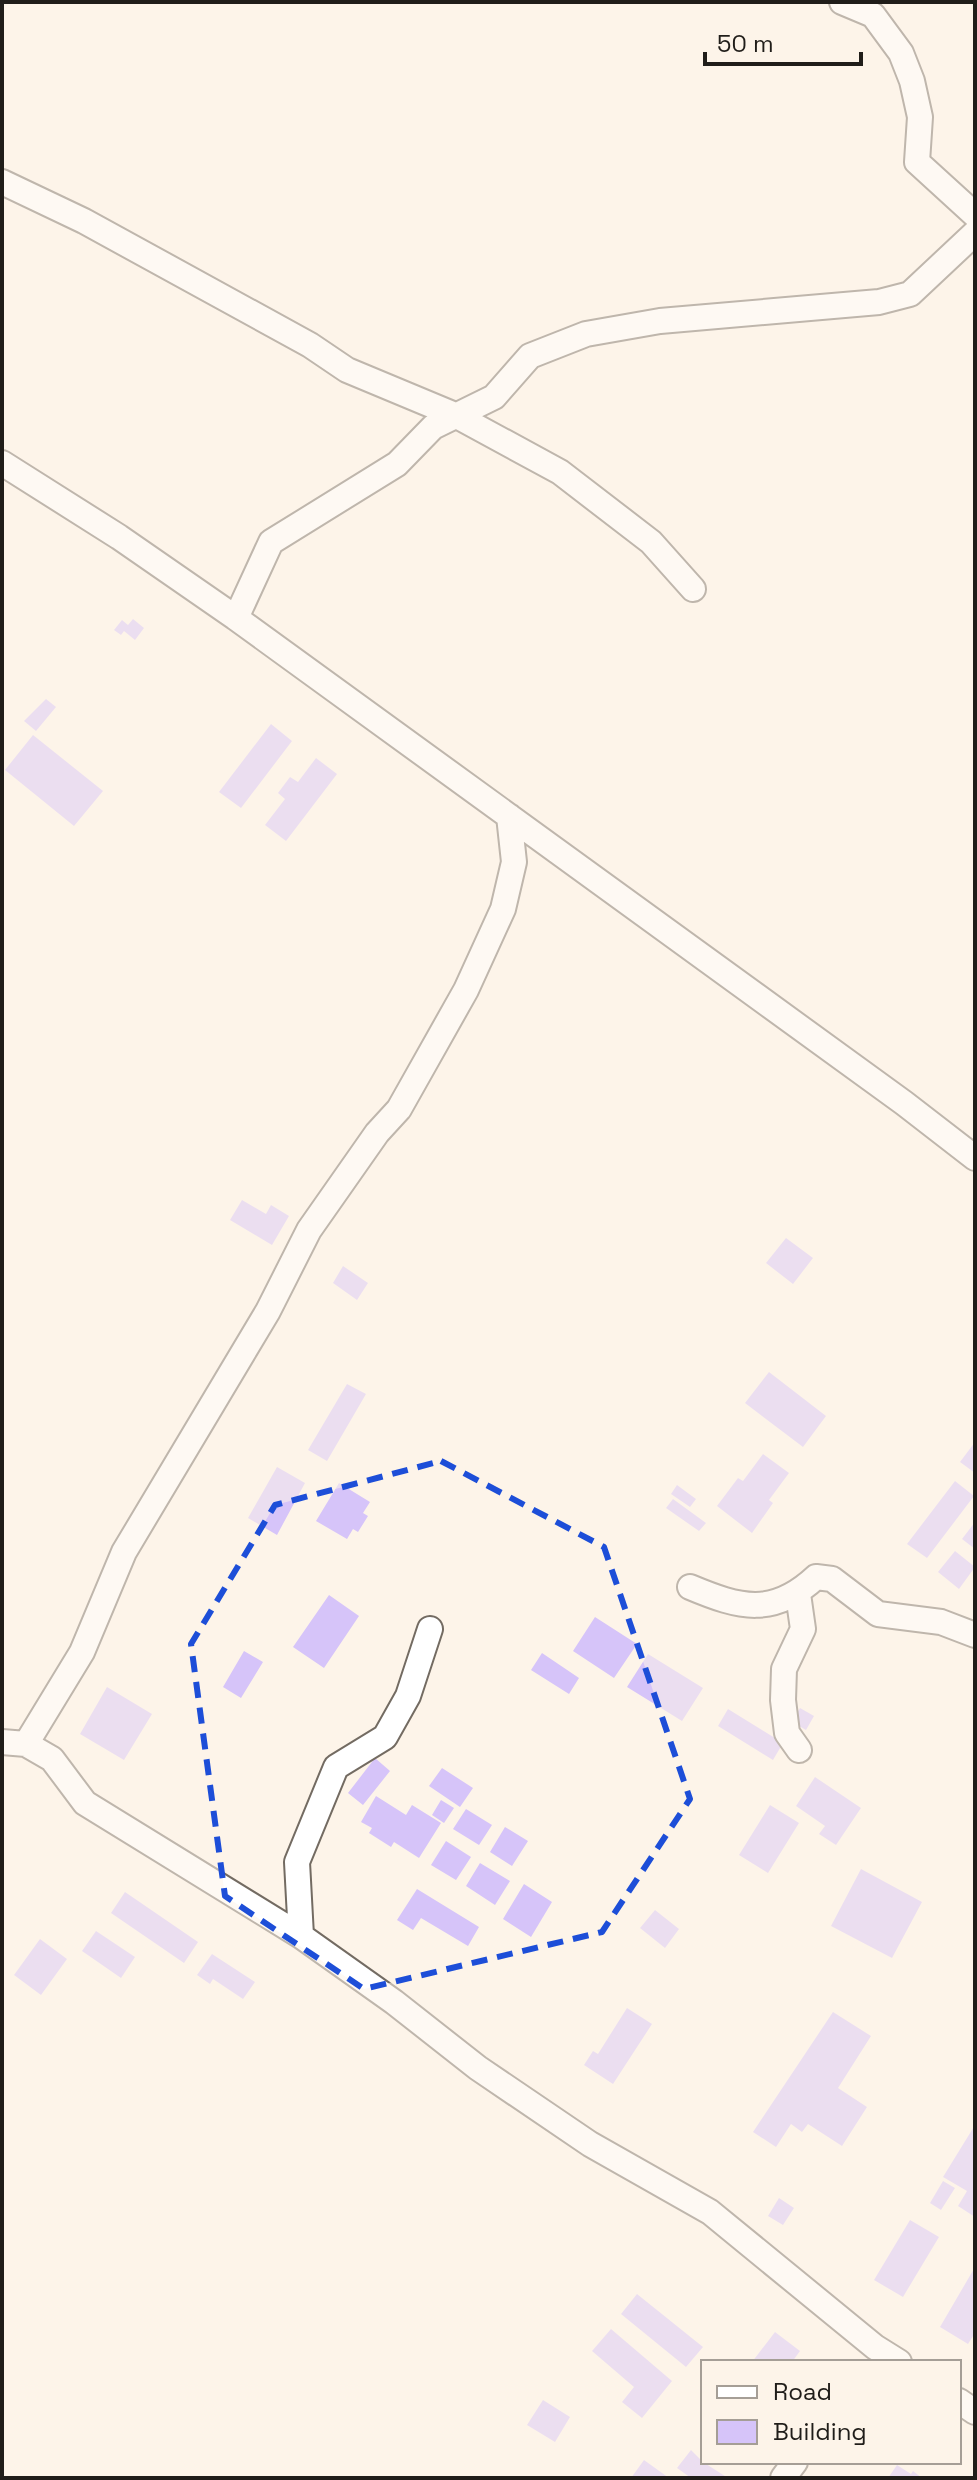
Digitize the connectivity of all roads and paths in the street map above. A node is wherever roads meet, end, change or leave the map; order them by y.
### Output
1 (842, 2) edge
2 (2, 182) edge
3 (975, 215) edge
4 (975, 233) edge
5 (455, 415) junction
6 (2, 463) edge
7 (693, 589) dead end
8 (236, 618) junction
9 (509, 816) junction
10 (975, 1158) edge
11 (690, 1587) dead end
12 (798, 1594) junction
13 (430, 1629) dead end
14 (975, 1635) edge
15 (14, 1743) edge
16 (799, 1750) dead end
17 (301, 1936) junction
18 (870, 2354) edge
19 (892, 2360) edge

1 - 3 street
2 - 5 street
4 - 5 street
5 - 7 street
5 - 8 street
6 - 8 street
8 - 9 street
9 - 10 street
9 - 15 street
11 - 12 street
12 - 14 street
12 - 16 street
13 - 17 street
15 - 17 street
17 - 18 street
18 - 19 street

